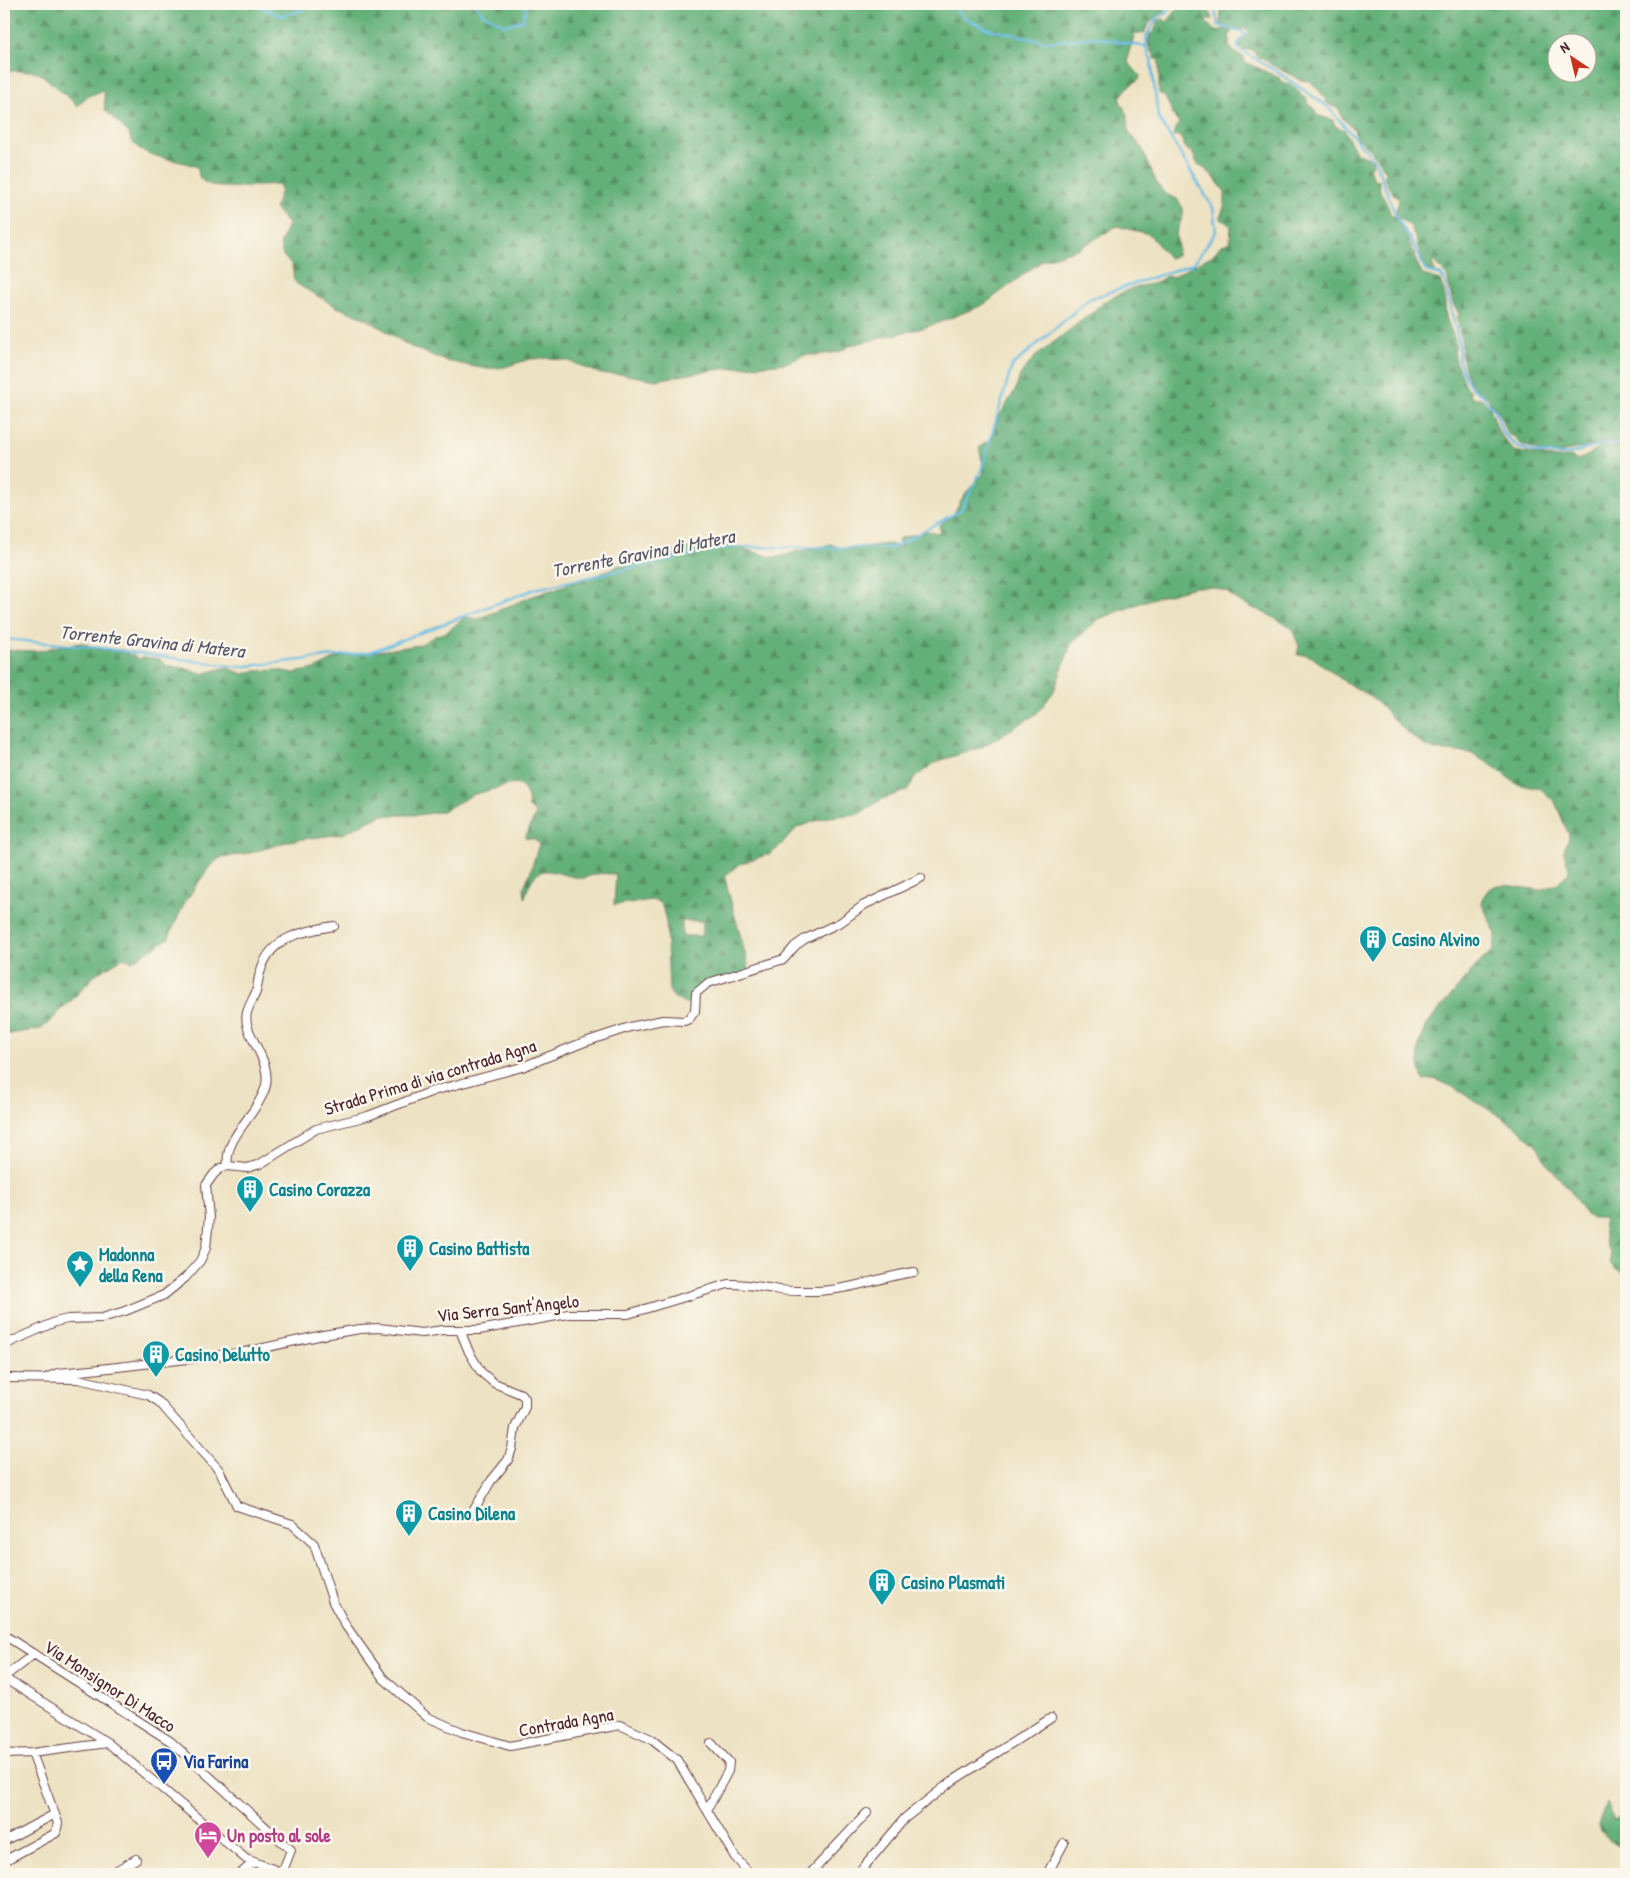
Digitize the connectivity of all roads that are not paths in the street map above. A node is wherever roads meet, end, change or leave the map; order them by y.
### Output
1 (921, 878) dead end
2 (334, 926) dead end
3 (228, 1166) junction
4 (914, 1272) dead end
5 (460, 1330) junction
6 (4, 1346) edge
7 (4, 1378) edge
8 (44, 1379) junction
9 (472, 1513) dead end
10 (4, 1636) edge
11 (34, 1654) junction
12 (4, 1677) edge
13 (1051, 1718) dead end
14 (711, 1743) dead end
15 (108, 1744) junction
16 (32, 1753) junction
17 (4, 1754) edge
18 (707, 1810) junction
19 (866, 1813) dead end
20 (55, 1814) junction
21 (4, 1841) edge
22 (1064, 1843) dead end
23 (136, 1859) dead end
24 (4, 1861) edge
25 (254, 1862) junction
26 (110, 1874) edge
27 (240, 1874) edge
28 (284, 1874) edge
29 (750, 1874) edge
30 (810, 1874) edge
31 (858, 1874) edge
32 (1047, 1874) edge

1 - 3 street, Strada Prima di via contrada Agna
2 - 3 street
3 - 6 street
4 - 5 street, Via Serra Sant'Angelo
5 - 8 street, Via Serra Sant'Angelo
5 - 9 street
7 - 8 street, Contrada Agna
8 - 18 street, Contrada Agna
10 - 11 street, Via Monsignor Di Macco
11 - 12 street
11 - 28 street, Via Monsignor Di Macco
12 - 15 street
13 - 31 street
14 - 18 street
15 - 16 street
15 - 25 street
16 - 17 street
16 - 20 street
18 - 29 street, Contrada Agna
19 - 30 street
20 - 21 street
20 - 24 street
22 - 32 street
23 - 26 street
25 - 27 street
25 - 28 street

